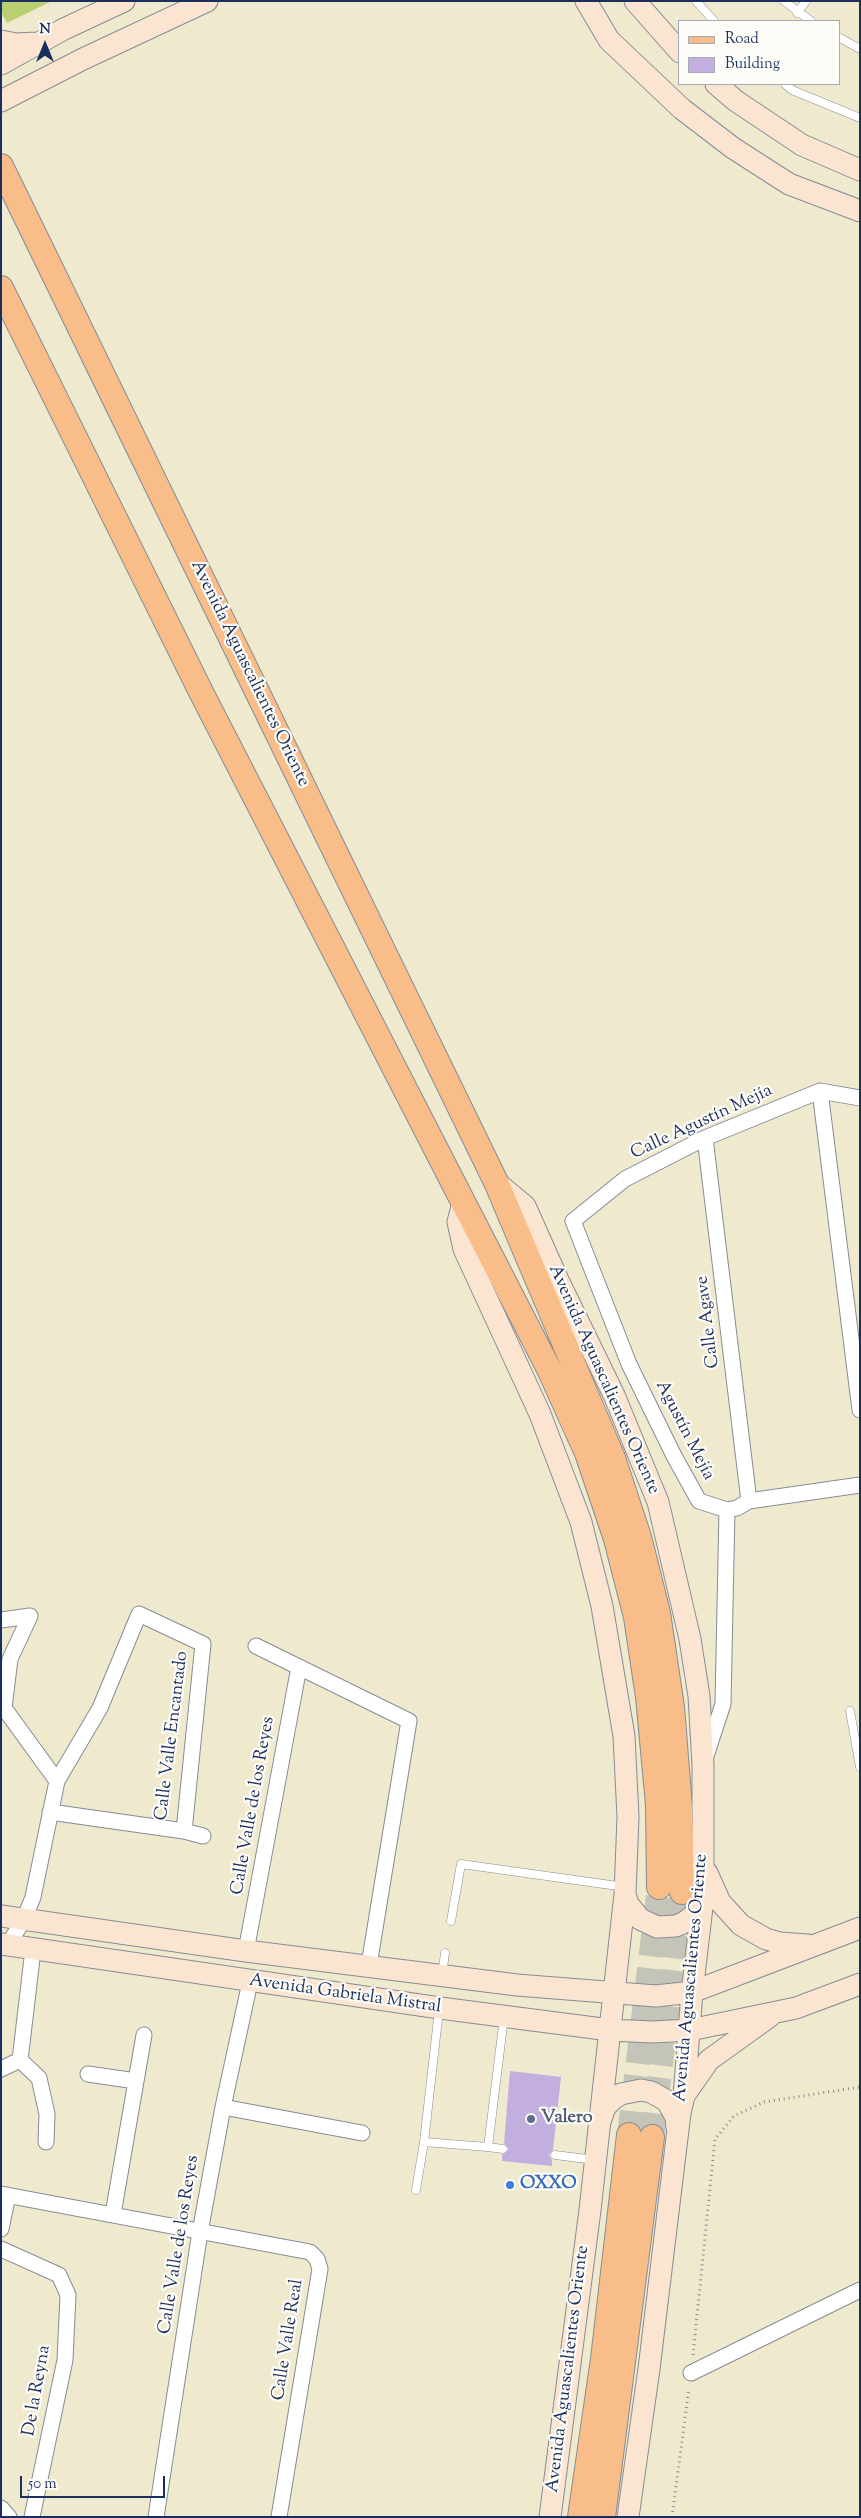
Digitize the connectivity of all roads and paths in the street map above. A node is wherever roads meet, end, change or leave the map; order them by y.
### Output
1 (124, 1) edge
2 (207, 1) edge
3 (586, 1) edge
4 (635, 1) edge
5 (696, 1) edge
6 (784, 1) edge
7 (806, 1) edge
8 (797, 13) junction
9 (713, 20) edge
10 (809, 20) edge
11 (841, 39) edge
12 (1, 41) edge
13 (39, 43) junction
14 (860, 49) edge
15 (678, 50) edge
16 (1, 64) edge
17 (717, 85) edge
18 (786, 85) edge
19 (1, 101) edge
20 (860, 118) edge
21 (1, 166) edge
22 (860, 170) edge
23 (860, 210) edge
24 (1, 288) edge
25 (820, 1091) junction
26 (860, 1098) edge
27 (705, 1138) junction
28 (496, 1182) junction
29 (463, 1203) junction
30 (574, 1221) joint
31 (860, 1410) edge
32 (860, 1486) edge
33 (749, 1501) junction
34 (727, 1510) junction
35 (1, 1620) edge
36 (256, 1646) dead end
37 (299, 1668) junction
38 (850, 1711) dead end
39 (703, 1766) junction
40 (860, 1767) edge
41 (57, 1782) junction
42 (50, 1812) junction
43 (184, 1831) junction
44 (203, 1836) dead end
45 (705, 1857) junction
46 (659, 1887) tunnel mouth
47 (626, 1891) junction
48 (693, 1896) junction
49 (1, 1916) edge
50 (24, 1919) junction
51 (451, 1921) dead end
52 (860, 1928) edge
53 (823, 1943) junction
54 (5, 1945) edge
55 (33, 1950) junction
56 (246, 1951) junction
57 (445, 1953) dead end
58 (368, 1966) junction
59 (442, 1975) junction
60 (250, 1982) junction
61 (860, 1984) edge
62 (614, 1992) junction
63 (692, 1992) junction
64 (440, 2008) junction
65 (776, 2012) junction
66 (504, 2015) junction
67 (610, 2030) junction
68 (690, 2030) junction
69 (144, 2035) dead end
70 (20, 2060) junction
71 (1, 2069) edge
72 (88, 2074) dead end
73 (136, 2081) junction
74 (860, 2087) edge
75 (684, 2096) junction
76 (223, 2107) junction
77 (600, 2125) junction
78 (362, 2133) dead end
79 (678, 2133) junction
80 (629, 2135) tunnel mouth
81 (652, 2137) tunnel mouth
82 (46, 2142) dead end
83 (424, 2142) junction
84 (488, 2147) junction
85 (503, 2149) dead end
86 (555, 2155) dead end
87 (596, 2160) junction
88 (416, 2190) dead end
89 (5, 2194) edge
90 (113, 2214) junction
91 (1, 2228) edge
92 (200, 2232) junction
93 (1, 2248) edge
94 (860, 2290) edge
95 (691, 2373) junction
96 (1, 2508) edge
97 (9, 2517) edge
98 (32, 2517) edge
99 (156, 2517) edge
100 (279, 2517) edge
101 (550, 2517) edge
102 (580, 2517) edge
103 (603, 2517) edge
104 (628, 2517) edge
105 (672, 2517) edge

1 - 13 main road
2 - 19 main road
3 - 23 main road
4 - 15 main road
5 - 9 lane
6 - 8 lane
7 - 8 lane
8 - 10 lane
11 - 14 lane
12 - 13 main road
13 - 16 main road
17 - 22 main road
18 - 20 lane
21 - 28 main road, Avenida Aguascalientes Oriente
24 - 29 main road
25 - 26 street
25 - 27 street, Calle Agustín Mejía
25 - 31 street
27 - 30 street, Calle Agustín Mejía
27 - 33 street, Calle Agave
28 - 39 main road, Avenida Aguascalientes Oriente
28 - 48 main road, Avenida Aguascalientes Oriente
29 - 46 main road
29 - 47 main road, Avenida Aguascalientes Oriente
30 - 34 street, Agustín Mejía
32 - 33 street
33 - 34 street
34 - 39 street
35 - 41 street
36 - 37 street
37 - 56 street, Calle Valle de los Reyes
37 - 58 street
38 - 40 lane
39 - 45 main road, Avenida Aguascalientes Oriente
41 - 42 street
41 - 43 street, Calle Valle Encantado
42 - 43 street, Calle Valle Encantado
42 - 50 street
43 - 44 street
45 - 48 main road, Avenida Aguascalientes Oriente
45 - 53 main road
47 - 48 main road
47 - 51 lane
47 - 62 main road, Avenida Aguascalientes Oriente
48 - 63 main road, Avenida Aguascalientes Oriente
49 - 50 main road, Avenida Gabriela Mistral
50 - 54 street
50 - 56 main road, Avenida Gabriela Mistral
52 - 53 main road, Avenida Gabriela Mistral
53 - 63 main road, Avenida Gabriela Mistral
54 - 55 main road, Avenida Gabriela Mistral
55 - 60 main road, Avenida Gabriela Mistral
55 - 70 street
56 - 58 main road, Avenida Gabriela Mistral
57 - 59 lane
58 - 59 main road, Avenida Gabriela Mistral
59 - 62 main road, Avenida Gabriela Mistral
60 - 64 main road, Avenida Gabriela Mistral
60 - 76 street, Calle Valle de los Reyes
61 - 65 main road, Avenida Gabriela Mistral
62 - 63 main road, Avenida Gabriela Mistral
62 - 67 main road, Avenida Aguascalientes Oriente
63 - 68 main road, Avenida Aguascalientes Oriente
64 - 66 main road, Avenida Gabriela Mistral
64 - 83 lane
65 - 68 main road, Avenida Gabriela Mistral
65 - 75 main road
66 - 67 main road, Avenida Gabriela Mistral
66 - 84 lane
67 - 68 main road, Avenida Gabriela Mistral
67 - 77 main road, Avenida Aguascalientes Oriente
68 - 75 main road, Avenida Aguascalientes Oriente
69 - 73 street
70 - 71 street
70 - 82 street
72 - 73 street
73 - 90 street
74 - 95 path
75 - 79 main road, Avenida Aguascalientes Oriente
76 - 78 street
76 - 92 street, Calle Valle de los Reyes
77 - 79 main road
77 - 87 main road, Avenida Aguascalientes Oriente
79 - 104 main road, Avenida Aguascalientes Oriente
80 - 102 main road, Avenida Aguascalientes Oriente
81 - 103 main road
83 - 84 lane
83 - 88 lane
84 - 85 lane
86 - 87 lane
87 - 101 main road, Avenida Aguascalientes Oriente
89 - 90 street, Calle Valle Real
89 - 91 street
90 - 92 street, Calle Valle Real
92 - 99 street, Calle Valle de los Reyes
92 - 100 street, Calle Valle Real
93 - 98 street, De la Reyna
94 - 95 street
95 - 105 path
96 - 97 street

